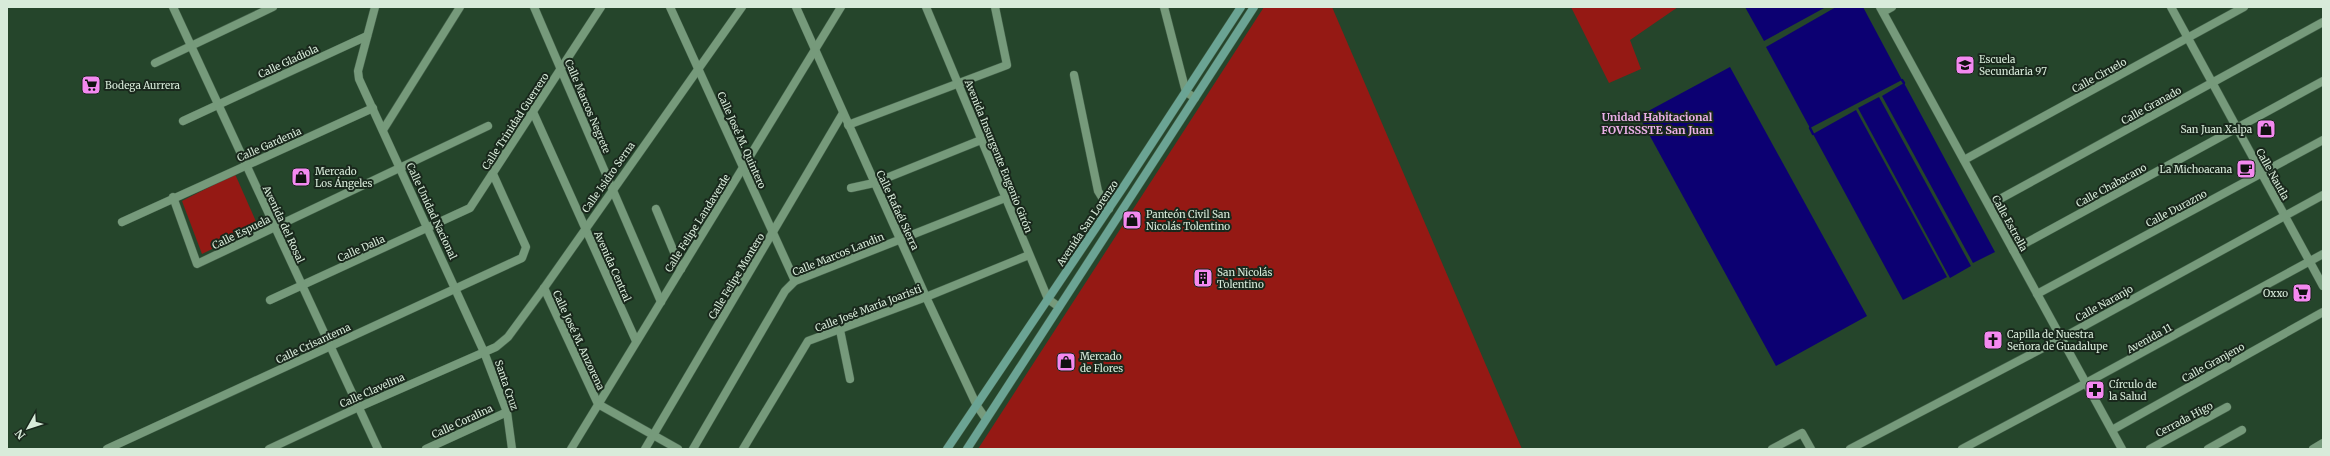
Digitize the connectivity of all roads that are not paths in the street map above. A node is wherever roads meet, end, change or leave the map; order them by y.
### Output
1 (173, 7) edge
2 (273, 7) edge
3 (375, 7) edge
4 (460, 7) edge
5 (534, 7) edge
6 (602, 7) edge
7 (670, 7) edge
8 (742, 7) edge
9 (796, 7) edge
10 (841, 7) edge
11 (926, 7) edge
12 (995, 7) edge
13 (1164, 7) edge
14 (1241, 7) edge
15 (1254, 7) edge
16 (1892, 7) edge
17 (2171, 7) edge
18 (2244, 7) edge
19 (1882, 9) edge
20 (2323, 22) edge
21 (367, 36) junction
22 (2188, 38) junction
23 (191, 46) junction
24 (815, 49) junction
25 (155, 63) dead end
26 (698, 67) junction
27 (560, 68) junction
28 (1074, 75) dead end
29 (2323, 81) edge
30 (2212, 83) junction
31 (958, 84) junction
32 (1186, 92) junction
33 (1195, 98) junction
34 (218, 105) junction
35 (373, 108) junction
36 (533, 112) junction
37 (843, 113) junction
38 (183, 121) dead end
39 (848, 125) junction
40 (488, 126) dead end
41 (2237, 128) junction
42 (383, 130) junction
43 (981, 140) junction
44 (2323, 140) edge
45 (1964, 160) junction
46 (246, 166) junction
47 (744, 167) junction
48 (401, 168) junction
49 (493, 174) junction
50 (2262, 174) junction
51 (874, 183) junction
52 (851, 188) dead end
53 (612, 189) junction
54 (2323, 195) edge
55 (173, 197) junction
56 (1005, 198) junction
57 (1989, 205) junction
58 (656, 209) dead end
59 (1109, 210) junction
60 (2284, 216) junction
61 (122, 222) dead end
62 (274, 226) junction
63 (428, 228) junction
64 (585, 228) junction
65 (773, 234) junction
66 (901, 239) junction
67 (2013, 250) junction
68 (2323, 254) edge
69 (1029, 255) junction
70 (2309, 261) junction
71 (681, 269) junction
72 (795, 281) junction
73 (302, 285) junction
74 (2323, 286) edge
75 (457, 288) junction
76 (544, 288) junction
77 (2037, 294) junction
78 (926, 297) junction
79 (270, 300) dead end
80 (1048, 300) junction
81 (661, 302) junction
82 (1059, 307) junction
83 (2323, 312) edge
84 (840, 330) junction
85 (2062, 338) junction
86 (636, 341) junction
87 (331, 346) junction
88 (484, 352) junction
89 (850, 379) dead end
90 (2086, 383) junction
91 (598, 404) junction
92 (977, 406) junction
93 (359, 407) junction
94 (2227, 407) dead end
95 (507, 412) junction
96 (986, 419) junction
97 (2112, 430) junction
98 (2242, 430) dead end
99 (654, 435) junction
100 (2323, 444) edge
101 (107, 449) edge
102 (269, 449) edge
103 (378, 449) edge
104 (426, 449) edge
105 (512, 449) edge
106 (571, 449) edge
107 (645, 449) edge
108 (678, 449) edge
109 (693, 449) edge
110 (744, 449) edge
111 (947, 449) edge
112 (967, 449) edge
113 (1772, 449) edge
114 (1810, 449) edge
115 (1850, 449) edge
116 (1962, 449) edge
117 (2122, 449) edge
118 (2150, 449) edge
119 (2208, 449) edge
120 (2313, 449) edge

1 - 23 street, Avenida del Rosal
2 - 23 street
3 - 21 street
4 - 42 street
5 - 27 street, Calle Marcos Negrete
6 - 27 street, Calle Trinidad Guerrero
7 - 26 street, Calle José M. Quintero
8 - 26 street, Calle Isidro Serna
9 - 24 street, Calle Rafaél Sierra
10 - 24 street, Calle Felipe Landaverde
11 - 31 street, Avenida Insurgente Eugenio Girón
12 - 31 street
13 - 32 street
14 - 32 main road, Avenida San Lorenzo
15 - 33 main road
16 - 19 street
17 - 22 street, Calle Nautla
18 - 22 street, Calle Ciruelo
19 - 45 street, Calle Estrella
20 - 30 street, Calle Granado
21 - 34 street, Calle Gladiola
21 - 35 street, Calle Unidad Nacional
22 - 30 street, Calle Nautla
22 - 45 street, Calle Ciruelo
23 - 25 street
23 - 34 street, Avenida del Rosal
24 - 37 street, Calle Rafaél Sierra
24 - 47 street, Calle Felipe Landaverde
26 - 47 street, Calle José M. Quintero
26 - 53 street, Calle Isidro Serna
27 - 36 street, Calle Trinidad Guerrero
27 - 53 street, Calle Marcos Negrete
28 - 59 street
29 - 41 street, Calle Chabacano
30 - 41 street, Calle Nautla
30 - 57 street, Calle Granado
31 - 39 street
31 - 43 street, Avenida Insurgente Eugenio Girón
32 - 33 street
32 - 59 main road, Avenida San Lorenzo
33 - 82 main road
34 - 38 street, Calle Gladiola
34 - 46 street, Avenida del Rosal
35 - 42 street, Calle Unidad Nacional
35 - 46 street, Calle Gardenia
36 - 49 street, Calle Trinidad Guerrero
36 - 64 street, Avenida Central
37 - 39 street, Calle Rafaél Sierra
37 - 65 street, Calle Felipe Montero
39 - 51 street, Calle Rafaél Sierra
40 - 48 street, Calle Espuela
41 - 50 street, Calle Nautla
41 - 67 street, Calle Chabacano
42 - 48 street, Calle Unidad Nacional
43 - 51 street
43 - 56 street, Avenida Insurgente Eugenio Girón
44 - 50 street, Calle Durazno
45 - 57 street, Calle Estrella
46 - 55 street, Calle Gardenia
46 - 62 street, Avenida del Rosal
47 - 65 street, Calle José M. Quintero
47 - 71 street, Calle Felipe Landaverde
48 - 62 street, Calle Espuela
48 - 63 street, Calle Unidad Nacional
49 - 63 street, Calle Trinidad Guerrero
49 - 75 street, Calle Crisantema
50 - 60 street, Calle Nautla
50 - 77 street, Calle Durazno
51 - 52 street
51 - 66 street, Calle Rafaél Sierra
53 - 64 street, Calle Isidro Serna
53 - 81 street, Calle Marcos Negrete
54 - 60 street, Calle Naranjo
55 - 61 street, Calle Gardenia
55 - 62 street, Calle Espuela
56 - 66 street, Calle Marcos Landin
56 - 69 street, Avenida Insurgente Eugenio Girón
57 - 67 street, Calle Estrella
58 - 71 street
59 - 80 main road, Avenida San Lorenzo
60 - 70 street, Calle Nautla
60 - 85 street, Calle Naranjo
62 - 73 street, Avenida del Rosal
63 - 73 street, Calle Dalia
63 - 75 street, Calle Unidad Nacional
64 - 76 street, Calle Isidro Serna
64 - 86 street, Avenida Central
65 - 72 street, Calle José M. Quintero
65 - 99 street, Calle Felipe Montero
66 - 72 street, Calle Marcos Landin
66 - 78 street, Calle Rafaél Sierra
67 - 77 street, Calle Estrella
68 - 70 street, Avenida 11
69 - 78 street, Calle José María Joaristi
69 - 80 street, Avenida Insurgente Eugenio Girón
70 - 74 street, Calle Nautla
70 - 90 street, Avenida 11
71 - 81 street, Calle Felipe Landaverde
72 - 109 street, Calle Marcos Landin
73 - 79 street, Calle Dalia
73 - 87 street, Avenida del Rosal
75 - 87 street, Calle Crisantema
75 - 88 street, Calle Unidad Nacional
76 - 88 street, Calle Isidro Serna
76 - 91 street, Calle José M. Anzorena
77 - 85 street, Calle Estrella
78 - 84 street, Calle José María Joaristi
78 - 92 street, Calle Rafaél Sierra
80 - 82 street
80 - 92 main road, Avenida San Lorenzo
81 - 86 street, Calle Felipe Landaverde
82 - 96 main road
83 - 97 street, Calle Granjeno
84 - 89 street
84 - 110 street, Calle José María Joaristi
85 - 90 street, Calle Estrella
85 - 115 street, Calle Naranjo
86 - 91 street, Calle Felipe Landaverde
87 - 93 street, Avenida del Rosal
87 - 101 street, Calle Crisantema
88 - 93 street, Calle Clavelina
88 - 95 street, Santa Cruz
90 - 97 street, Calle Estrella
90 - 116 street, Avenida 11
91 - 99 street, Calle José M. Anzorena
91 - 106 street, Calle Felipe Landaverde
92 - 96 street, Calle Rafaél Sierra
92 - 111 main road, Avenida San Lorenzo
93 - 102 street, Calle Clavelina
93 - 103 street, Avenida del Rosal
94 - 118 street, Cerrada Higo
95 - 104 street, Calle Coralina
95 - 105 street, Santa Cruz
96 - 112 main road
97 - 117 street, Calle Estrella
98 - 119 street
99 - 107 street, Calle Felipe Montero
99 - 108 street, Calle José M. Anzorena
100 - 120 street
113 - 114 street

